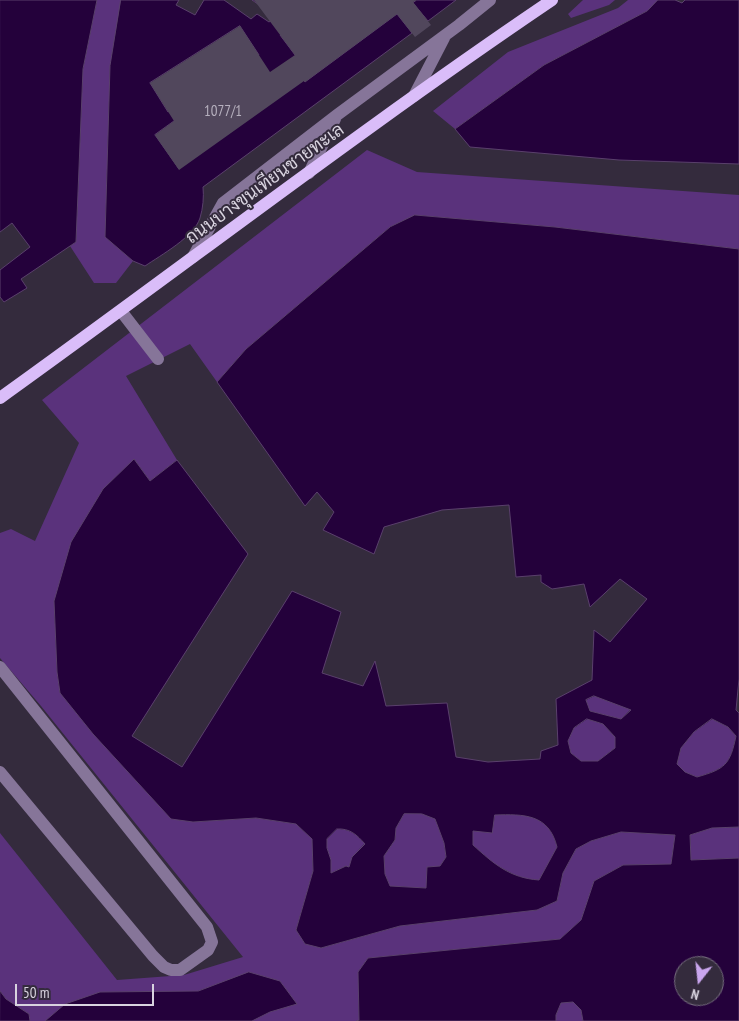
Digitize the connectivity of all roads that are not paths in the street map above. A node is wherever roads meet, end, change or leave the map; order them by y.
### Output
1 (490, 0) edge
2 (552, 0) edge
3 (445, 36) junction
4 (414, 96) junction
5 (337, 115) junction
6 (309, 173) junction
7 (192, 259) junction
8 (121, 311) junction
9 (158, 359) dead end
10 (0, 398) edge
11 (0, 667) edge
12 (0, 772) edge

1 - 3 lane
2 - 4 main road, ถนนบางขุนเทียนชายทะเล
3 - 4 lane
3 - 5 lane
4 - 6 main road, ถนนบางขุนเทียนชายทะเล
5 - 6 lane
5 - 7 lane
6 - 7 main road, ถนนบางขุนเทียนชายทะเล
7 - 8 main road, ถนนบางขุนเทียนชายทะเล
8 - 9 lane
8 - 10 main road, ถนนบางขุนเทียนชายทะเล
11 - 12 lane

